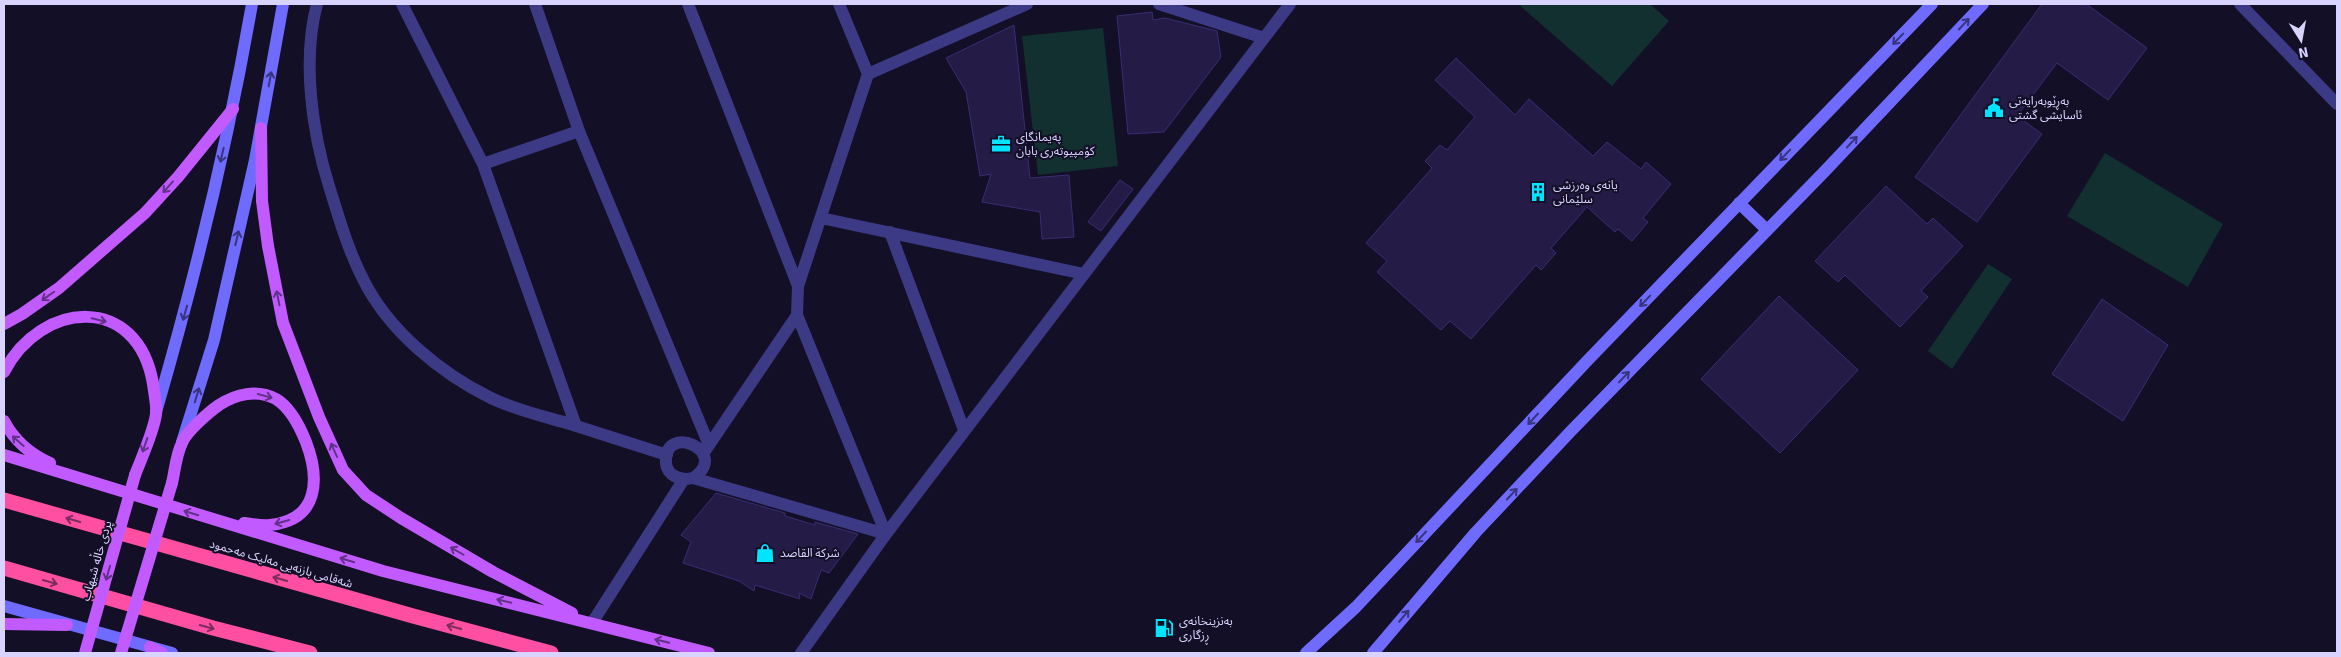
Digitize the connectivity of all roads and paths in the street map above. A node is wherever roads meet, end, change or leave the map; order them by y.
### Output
1 (252, 4) edge
2 (283, 4) edge
3 (317, 4) edge
4 (402, 4) edge
5 (535, 4) edge
6 (688, 4) edge
7 (839, 4) edge
8 (1027, 4) edge
9 (1159, 4) edge
10 (1932, 4) edge
11 (1982, 4) edge
12 (2240, 4) edge
13 (1286, 6) edge
14 (1264, 38) junction
15 (868, 74) junction
16 (2337, 104) edge
17 (233, 109) junction
18 (261, 128) junction
19 (579, 131) junction
20 (483, 164) junction
21 (1739, 203) junction
22 (821, 218) junction
23 (1767, 230) junction
24 (890, 232) junction
25 (1084, 274) junction
26 (798, 286) junction
27 (797, 315) junction
28 (4, 324) edge
29 (4, 372) edge
30 (156, 415) junction
31 (4, 421) edge
32 (576, 426) junction
33 (964, 430) junction
34 (182, 442) junction
35 (706, 450) junction
36 (667, 455) junction
37 (4, 456) edge
38 (688, 479) junction
39 (107, 488) junction
40 (4, 500) edge
41 (212, 519) junction
42 (886, 534) junction
43 (4, 568) edge
44 (4, 606) edge
45 (592, 623) junction
46 (4, 624) edge
47 (67, 625) junction
48 (150, 647) junction
49 (85, 653) edge
50 (121, 653) edge
51 (162, 653) edge
52 (172, 653) edge
53 (310, 653) edge
54 (551, 653) edge
55 (709, 653) edge
56 (801, 653) edge
57 (1306, 653) edge
58 (1373, 653) edge

1 - 17 street
18 -> 2 street
3 - 32 street
4 - 20 street
5 - 19 street
6 - 26 street
7 - 15 street
8 - 15 street
9 - 14 street
10 -> 21 street
23 -> 11 street
12 - 16 street
13 - 14 street
14 - 25 street
15 - 22 street
17 -> 28 main road
17 -> 30 street
34 -> 18 street
45 -> 18 main road
19 - 20 street
19 - 35 street
20 - 32 street
21 - 23 street
21 -> 57 street
22 - 24 street
22 - 26 street
58 -> 23 street
24 - 25 street
24 - 33 street
25 - 33 street
26 - 27 street
27 - 35 street
27 - 42 street
29 -> 30 main road
30 -> 49 main road, پردی خاڵە شیهاب, bridge
39 -> 31 main road
32 - 36 street
33 - 42 street
34 -> 41 main road
34 - 50 main road, bridge
35 - 36 street
35 - 38 street
36 - 38 street
37 - 39 main road
38 - 42 street
38 - 45 street
41 -> 39 main road
54 -> 40 highway, شەقامی بازنەیی مەلیک مەحمود
45 -> 41 main road
42 - 56 street
43 -> 53 highway
44 - 47 street
55 -> 45 main road
46 - 47 main road
47 - 48 street
48 - 51 main road
48 - 52 street

